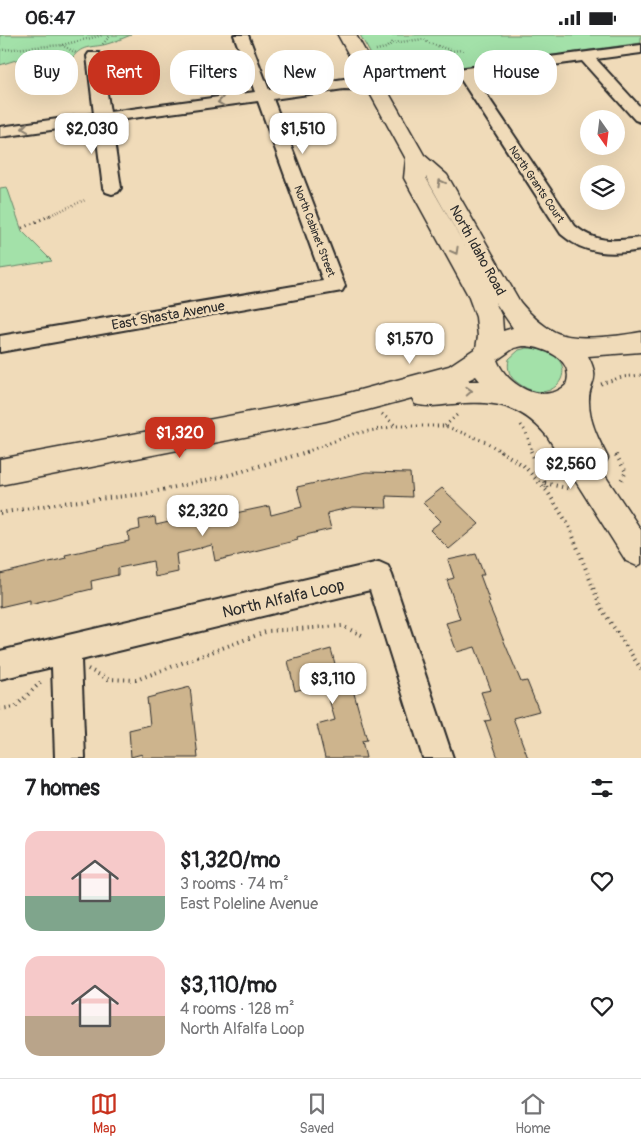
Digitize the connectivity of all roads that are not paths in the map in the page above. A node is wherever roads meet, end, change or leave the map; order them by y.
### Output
1 (241, 35) edge
2 (347, 35) edge
3 (641, 49) edge
4 (355, 50) edge
5 (585, 56) junction
6 (464, 67) edge
7 (464, 72) edge
8 (102, 95) edge
9 (351, 95) edge
10 (380, 95) edge
11 (266, 101) junction
12 (641, 117) edge
13 (104, 124) junction
14 (0, 131) edge
15 (0, 144) edge
16 (416, 159) junction
17 (112, 188) dead end
18 (641, 244) edge
19 (335, 286) joint
20 (551, 341) junction
21 (641, 342) edge
22 (0, 344) edge
23 (486, 354) junction
24 (641, 356) edge
25 (584, 387) junction
26 (351, 403) junction
27 (520, 407) junction
28 (0, 472) edge
29 (639, 554) edge
30 (66, 650) junction
31 (0, 665) edge
32 (70, 758) edge
33 (438, 758) edge

1 - 11 street, North Cabinet Street
2 - 4 main road, North Idaho Road
3 - 5 street
5 - 6 street
5 - 12 street
7 - 18 street, North Grants Court
8 - 13 street
9 - 11 street
10 - 16 main road, North Idaho Road
11 - 13 street
11 - 19 street, North Cabinet Street
13 -> 14 street
13 - 15 street
13 - 17 street
20 -> 16 main road, North Idaho Road
16 -> 23 main road, North Idaho Road
19 - 22 street, East Shasta Avenue
20 - 21 main road
20 - 23 main road
20 - 25 main road
23 - 26 main road
23 - 27 main road
24 - 25 main road
25 - 27 main road
25 - 29 main road
26 -> 27 main road
26 - 28 main road
27 - 29 main road
30 - 31 street, North Alfalfa Loop
30 - 32 street
30 - 33 street, North Alfalfa Loop

